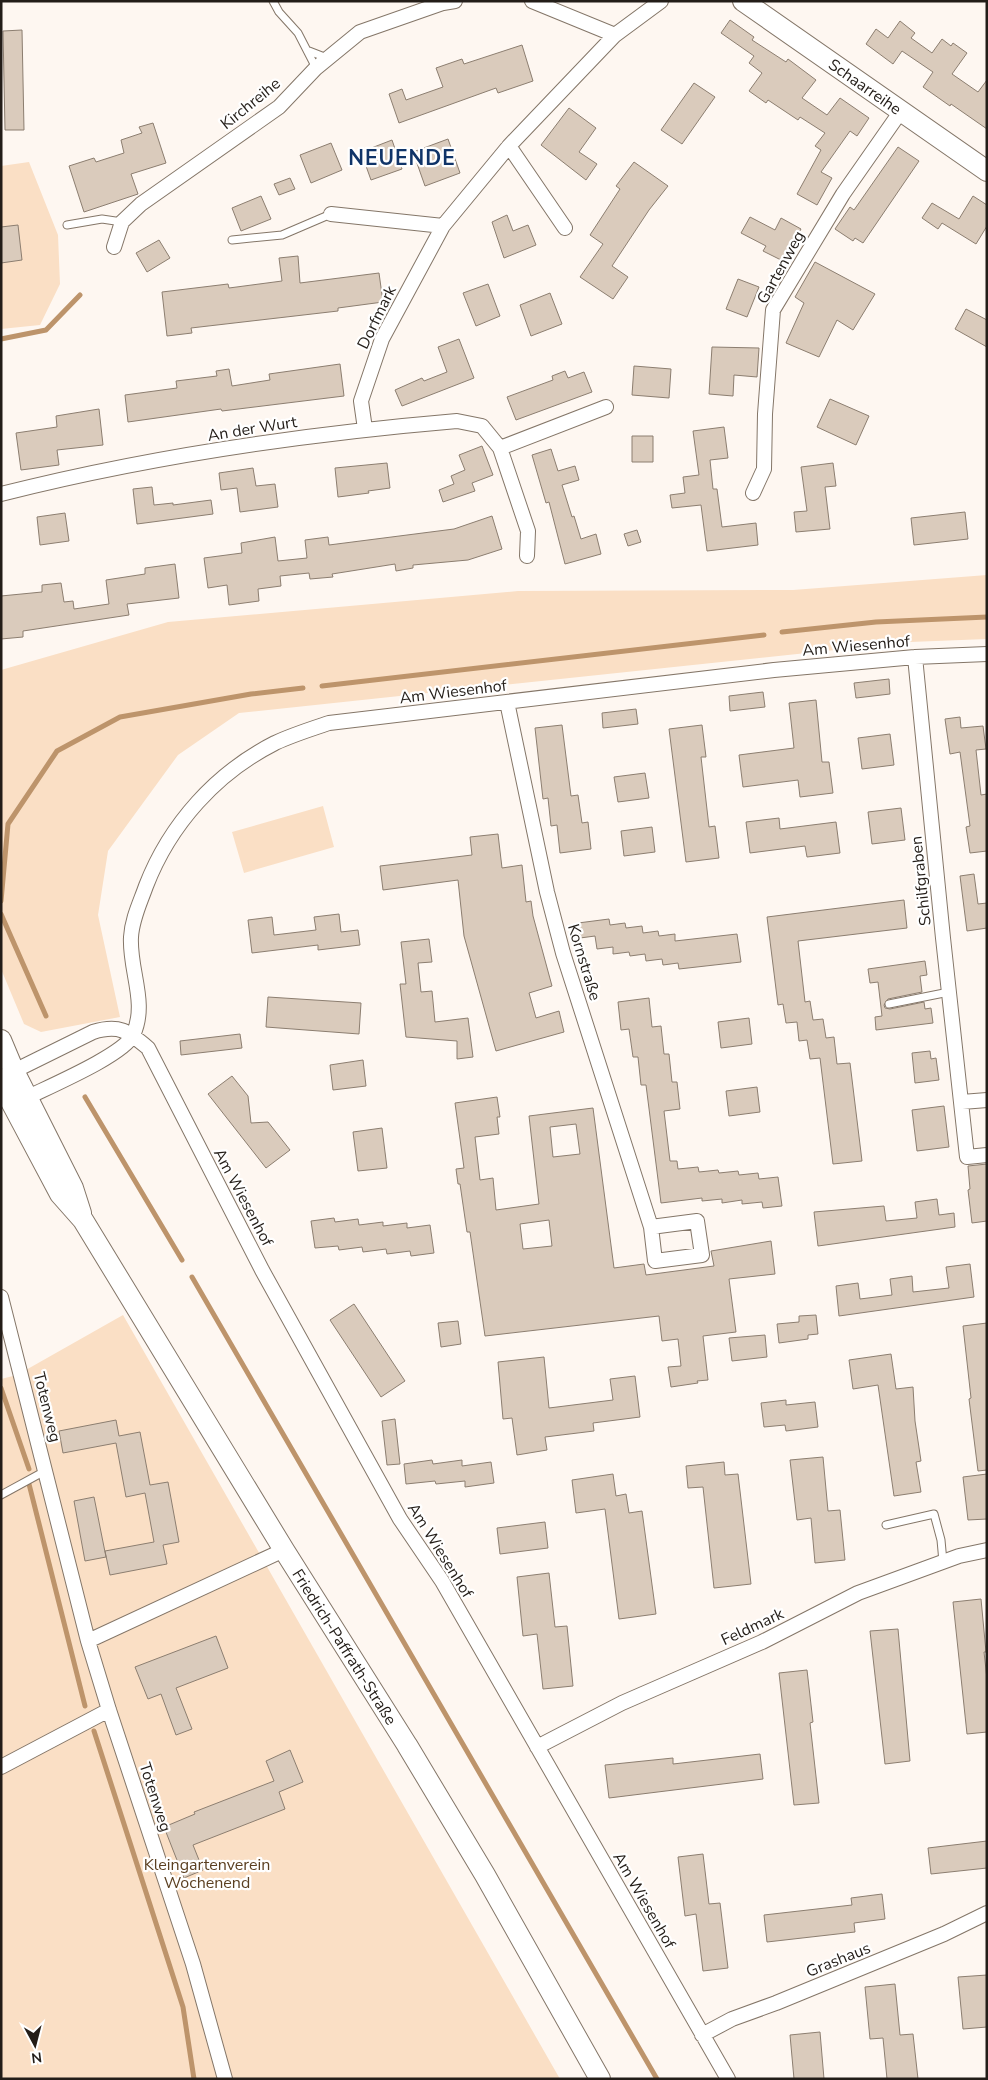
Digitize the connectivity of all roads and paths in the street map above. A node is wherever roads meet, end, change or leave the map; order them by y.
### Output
1 (273, 1) edge
2 (455, 1) edge
3 (532, 1) edge
4 (661, 1) edge
5 (743, 1) edge
6 (615, 35) junction
7 (309, 51) junction
8 (327, 58) junction
9 (316, 68) junction
10 (901, 111) junction
11 (509, 146) junction
12 (987, 171) edge
13 (331, 214) joint
14 (122, 222) junction
15 (67, 225) dead end
16 (443, 226) junction
17 (565, 228) dead end
18 (232, 240) dead end
19 (114, 246) dead end
20 (606, 407) dead end
21 (365, 429) junction
22 (500, 448) junction
23 (753, 493) dead end
24 (1, 494) edge
25 (528, 556) dead end
26 (987, 654) edge
27 (916, 657) junction
28 (507, 702) junction
29 (950, 992) junction
30 (888, 1004) dead end
31 (133, 1036) junction
32 (1, 1040) edge
33 (6, 1077) edge
34 (987, 1100) edge
35 (20, 1101) junction
36 (962, 1102) junction
37 (987, 1155) edge
38 (651, 1227) dead end
39 (1, 1297) edge
40 (46, 1470) junction
41 (1, 1494) edge
42 (886, 1525) dead end
43 (284, 1550) junction
44 (987, 1550) edge
45 (943, 1563) junction
46 (88, 1641) junction
47 (109, 1710) junction
48 (537, 1747) junction
49 (1, 1767) edge
50 (987, 1913) edge
51 (702, 2035) junction
52 (225, 2079) edge
53 (600, 2079) edge
54 (728, 2079) edge

1 - 7 lane
2 - 8 street, Kirchreihe
3 - 6 street
4 - 6 street, Dorfmark
5 - 10 main road, Schaarreihe
6 - 11 street, Dorfmark
7 - 8 lane
7 - 9 lane
8 - 9 street, Kirchreihe
9 - 14 street, Kirchreihe
10 - 12 main road, Schaarreihe
10 - 23 street, Gartenweg
11 - 16 street, Dorfmark
11 - 17 street
13 - 16 street
13 - 18 lane
14 - 15 lane
14 - 19 street, Kirchreihe
16 - 21 street, Dorfmark
20 - 22 street
21 - 22 street, An der Wurt
21 - 24 street, An der Wurt
22 - 25 street, An der Wurt
26 - 27 street, Am Wiesenhof
27 - 28 street, Am Wiesenhof
27 - 29 street, Schilfgraben
28 - 31 street, Am Wiesenhof
28 - 38 street, Kornstraße
29 - 30 lane
29 - 36 street, Schilfgraben
31 - 33 street, Am Wiesenhof
31 - 35 street
31 - 48 street, Am Wiesenhof
32 - 33 main road, Friedrich-Paffrath-Straße
33 - 35 main road, Friedrich-Paffrath-Straße
34 - 36 street
35 - 43 main road, Friedrich-Paffrath-Straße
36 - 37 street, Schilfgraben
39 - 40 street, Totenweg
40 - 41 lane
40 - 46 street, Totenweg
42 - 45 lane
43 - 46 street
43 - 53 main road, Friedrich-Paffrath-Straße
44 - 45 street, Feldmark
45 - 48 street, Feldmark
46 - 47 street, Totenweg
47 - 49 street
47 - 52 street, Totenweg
48 - 51 street, Am Wiesenhof
50 - 51 street, Grashaus
51 - 54 street, Am Wiesenhof

